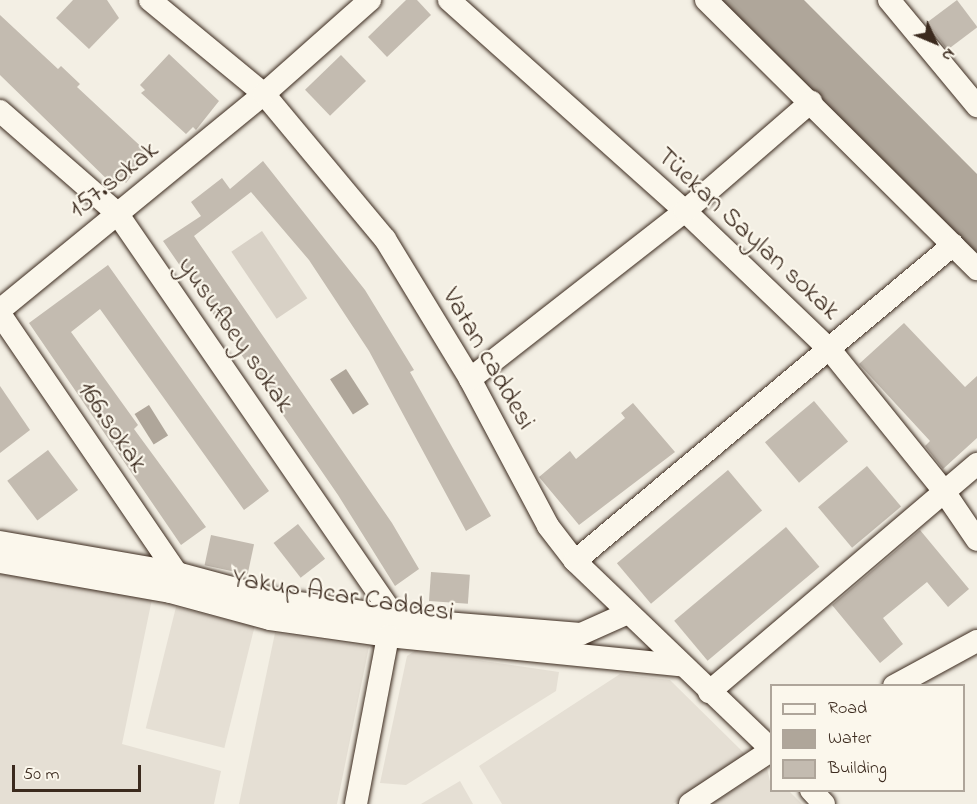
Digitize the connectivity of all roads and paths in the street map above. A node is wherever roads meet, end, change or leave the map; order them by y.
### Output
1 (150, 0) edge
2 (370, 0) edge
3 (449, 0) edge
4 (705, 0) edge
5 (889, 0) edge
6 (264, 94) junction
7 (811, 102) junction
8 (977, 106) edge
9 (0, 111) edge
10 (685, 211) junction
11 (117, 213) junction
12 (953, 245) junction
13 (977, 269) edge
14 (0, 312) edge
15 (831, 351) junction
16 (470, 379) junction
17 (977, 464) edge
18 (943, 490) junction
19 (977, 540) edge
20 (0, 542) edge
21 (575, 561) junction
22 (0, 562) edge
23 (177, 573) junction
24 (626, 614) junction
25 (391, 627) junction
26 (977, 641) edge
27 (681, 665) junction
28 (898, 684) edge
29 (709, 692) junction
30 (770, 749) edge
31 (770, 751) edge
32 (813, 792) edge
33 (356, 804) edge
34 (690, 804) edge
35 (824, 804) edge

1 - 6 street, Vatan caddesi
2 - 6 street, 157.sokak
3 - 10 street, Tüekan Saylan sokak
4 - 7 street
5 - 8 street
6 - 11 street, 157.sokak
6 - 16 street, Vatan caddesi
7 - 10 street
7 - 12 street
9 - 11 street, yusufbey sokak
10 - 15 street, Tüekan Saylan sokak
10 - 16 street
11 - 14 street, 157.sokak
11 - 25 street, yusufbey sokak
12 - 13 street
12 - 15 street
14 - 23 street, 166.sokak
15 - 18 street, Tüekan Saylan sokak
15 - 21 street
16 - 21 street, Vatan caddesi
17 - 18 street
18 - 19 street, Tüekan Saylan sokak
18 - 29 street
20 - 23 street, Yakup Acar Caddesi
21 - 24 street, Vatan caddesi
22 - 25 street, Yakup Acar Caddesi
23 - 25 street, Yakup Acar Caddesi
24 - 25 street, Yakup Acar Caddesi
24 - 27 street, Vatan caddesi
25 - 27 street, Yakup Acar Caddesi
25 - 33 street
26 - 28 street
27 - 29 street, Vatan caddesi
29 - 30 street, Vatan caddesi
31 - 34 street
32 - 35 street

